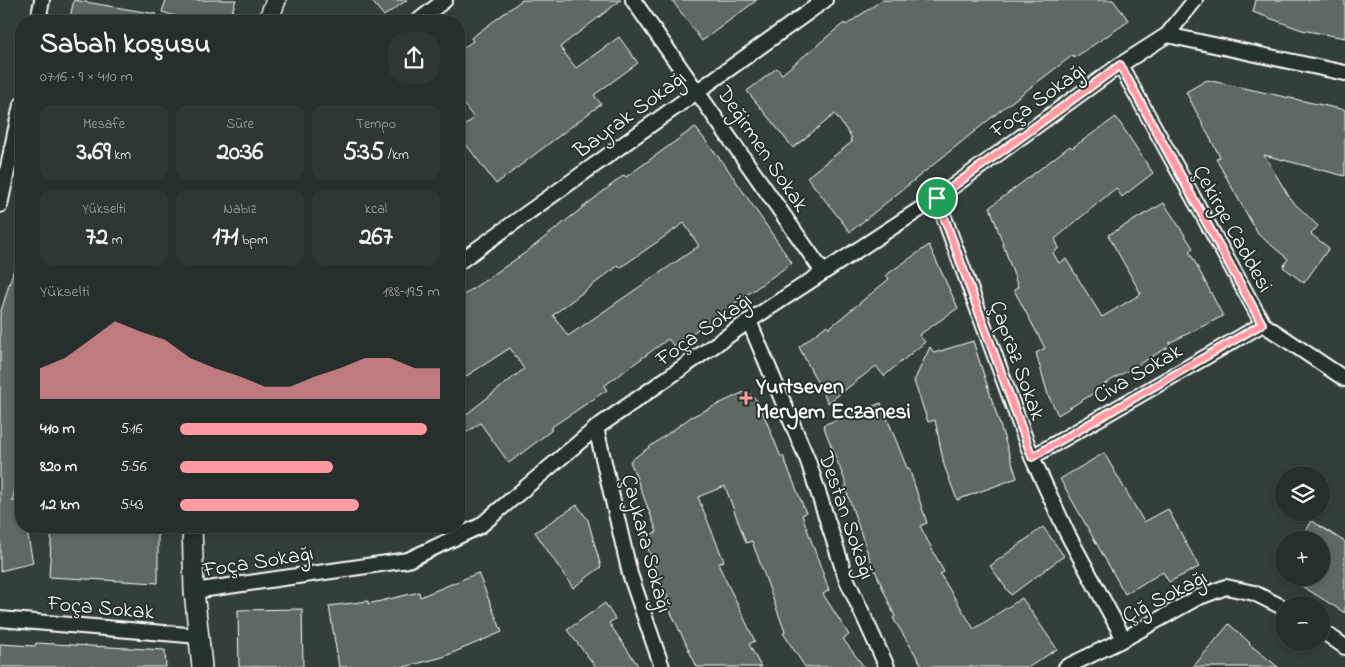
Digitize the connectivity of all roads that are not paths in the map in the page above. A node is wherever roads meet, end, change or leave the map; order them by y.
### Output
1 (42, 0) edge
2 (276, 0) edge
3 (446, 0) edge
4 (634, 0) edge
5 (825, 0) edge
6 (1195, 0) edge
7 (39, 15) edge
8 (270, 15) edge
9 (426, 15) edge
10 (1167, 35) junction
11 (1120, 65) junction
12 (1345, 73) edge
13 (698, 89) junction
14 (15, 136) edge
15 (11, 156) edge
16 (937, 198) junction
17 (0, 205) edge
18 (465, 258) edge
19 (823, 272) junction
20 (749, 321) junction
21 (1262, 324) junction
22 (1345, 380) edge
23 (596, 428) junction
24 (1032, 457) junction
25 (192, 533) edge
26 (194, 592) junction
27 (1275, 604) edge
28 (0, 619) edge
29 (199, 636) junction
30 (1330, 636) edge
31 (1124, 639) junction
32 (1345, 647) edge
33 (202, 667) edge
34 (662, 667) edge
35 (887, 667) edge
36 (1066, 667) edge

1 - 7 street
2 - 8 main road
3 - 9 street
4 - 13 street, Değirmen Sokak
5 - 13 street, Bayrak Sokağı
6 - 10 street, Foça Sokağı
10 - 11 street, Foça Sokağı
10 - 12 street
11 - 16 street, Foça Sokağı
11 - 21 street, Çekirge Caddesi
13 - 18 street, Bayrak Sokağı
13 - 19 street, Değirmen Sokak
14 - 15 street
15 - 17 street
16 - 19 street, Foça Sokağı
16 - 24 street, Çapraz Sokak
19 - 20 street, Foça Sokağı
20 - 23 street, Foça Sokağı
20 - 35 street, Destan Sokağı
21 - 22 street, Çekirge Caddesi
21 - 24 street, Civa Sokak
23 - 26 street, Foça Sokağı
23 - 34 street, Çaykara Sokağı
24 - 31 street, Çapraz Sokak
25 - 26 main road
26 - 29 main road
27 - 31 street, Çığ Sokağı
28 - 29 street, Foça Sokak
29 - 33 main road
30 - 32 street
31 - 36 street, Çığ Sokağı

